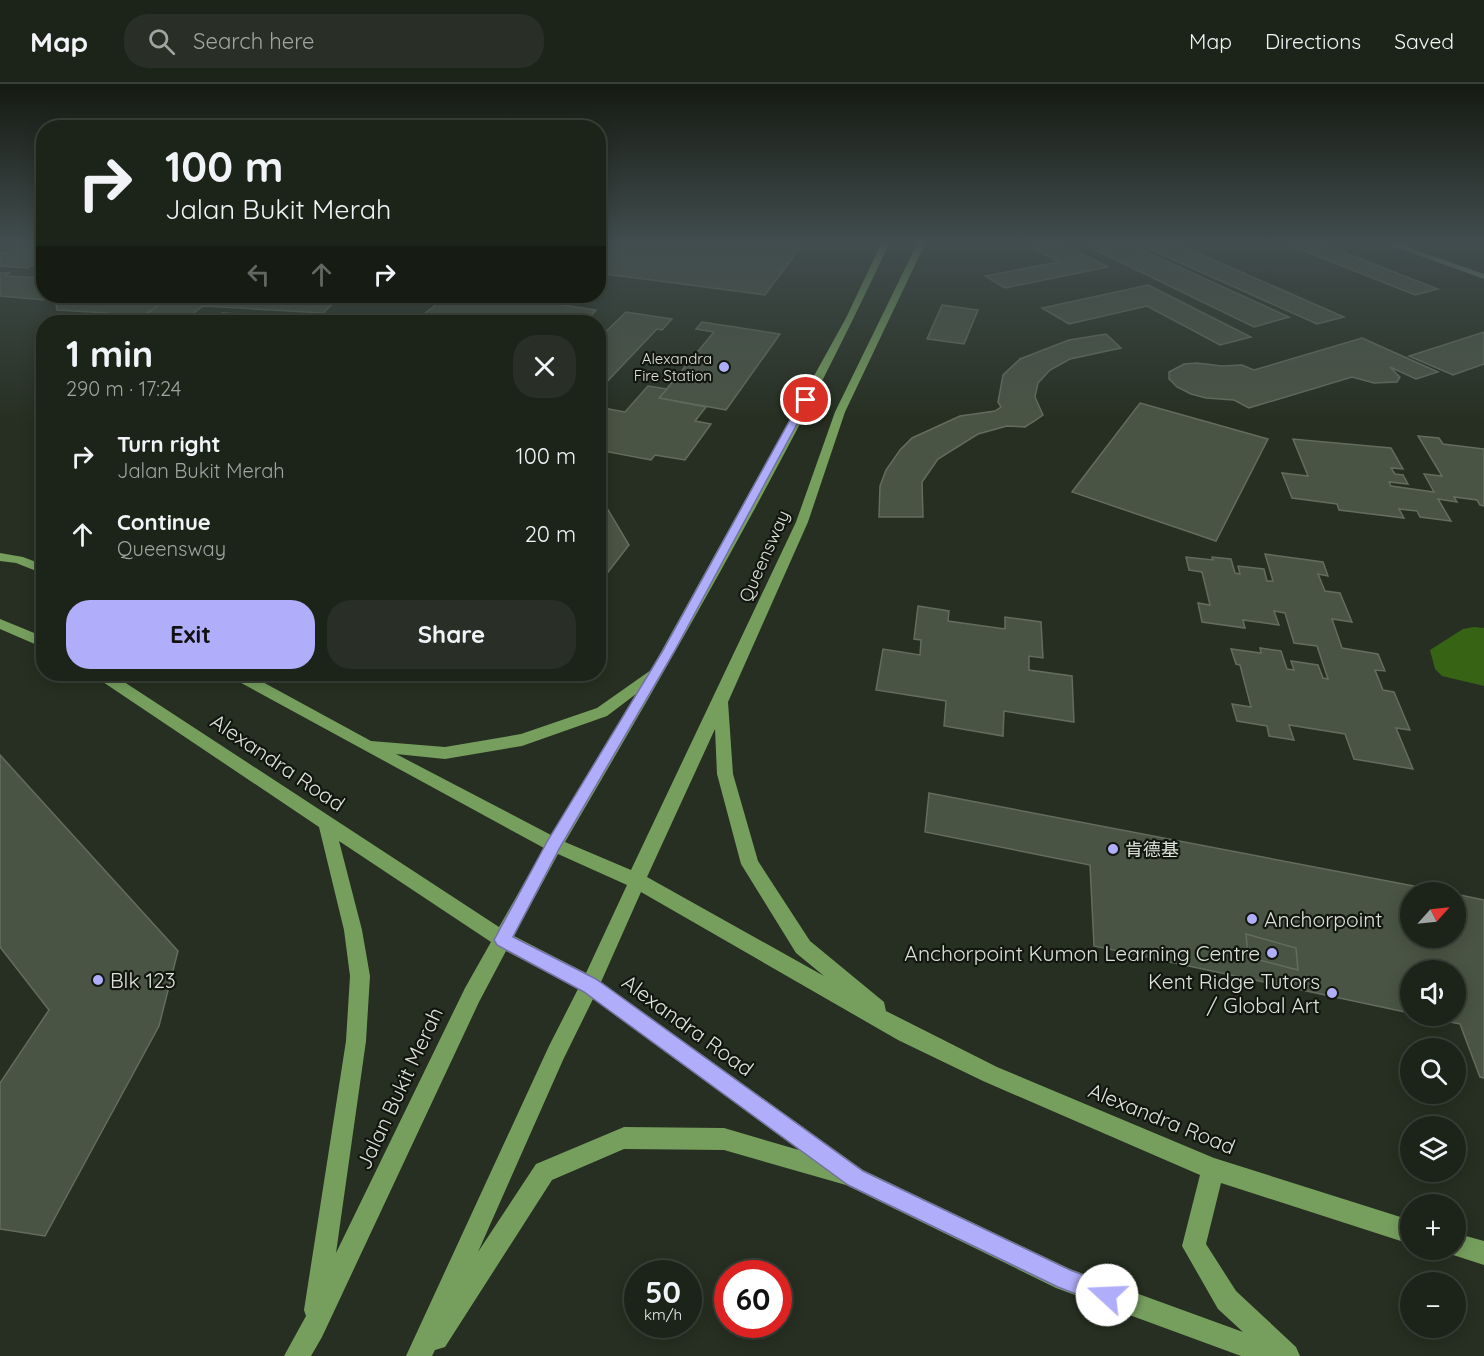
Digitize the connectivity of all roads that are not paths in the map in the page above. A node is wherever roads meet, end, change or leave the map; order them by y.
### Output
1 (857, 303) edge
2 (892, 303) edge
3 (0, 557) edge
4 (36, 567) edge
5 (0, 624) edge
6 (36, 640) edge
7 (657, 672) junction
8 (112, 681) edge
9 (250, 681) edge
10 (721, 700) junction
11 (367, 746) junction
12 (327, 825) junction
13 (554, 844) junction
14 (637, 881) junction
15 (503, 940) junction
16 (590, 986) junction
17 (905, 1033) junction
18 (1213, 1169) junction
19 (855, 1178) junction
20 (1400, 1229) edge
21 (1466, 1248) edge
22 (1484, 1253) edge
23 (313, 1328) junction
24 (297, 1356) edge
25 (419, 1356) edge
26 (424, 1356) edge
27 (1275, 1356) edge
28 (1287, 1356) edge

1 - 7 main road, Queensway
2 - 10 main road, Queensway
3 - 4 main road
5 - 6 main road
7 - 11 main road
7 - 13 main road, Queensway
8 - 12 main road, Alexandra Road
9 - 11 main road, Alexandra Road
10 - 14 main road, Queensway
10 - 17 main road
11 - 13 main road, Alexandra Road
12 - 15 main road, Alexandra Road
12 - 23 main road
13 - 14 main road, Alexandra Road
13 - 15 main road, Jalan Bukit Merah
14 - 16 main road
14 - 17 main road, Alexandra Road
15 - 16 main road, Alexandra Road
15 - 23 main road, Jalan Bukit Merah
16 - 19 main road, Alexandra Road
16 - 25 main road
17 - 18 main road, Alexandra Road
18 - 20 main road, Alexandra Road
18 - 28 main road
19 - 26 main road
19 - 27 main road, Alexandra Road
21 - 22 main road
23 - 24 main road, Jalan Bukit Merah

